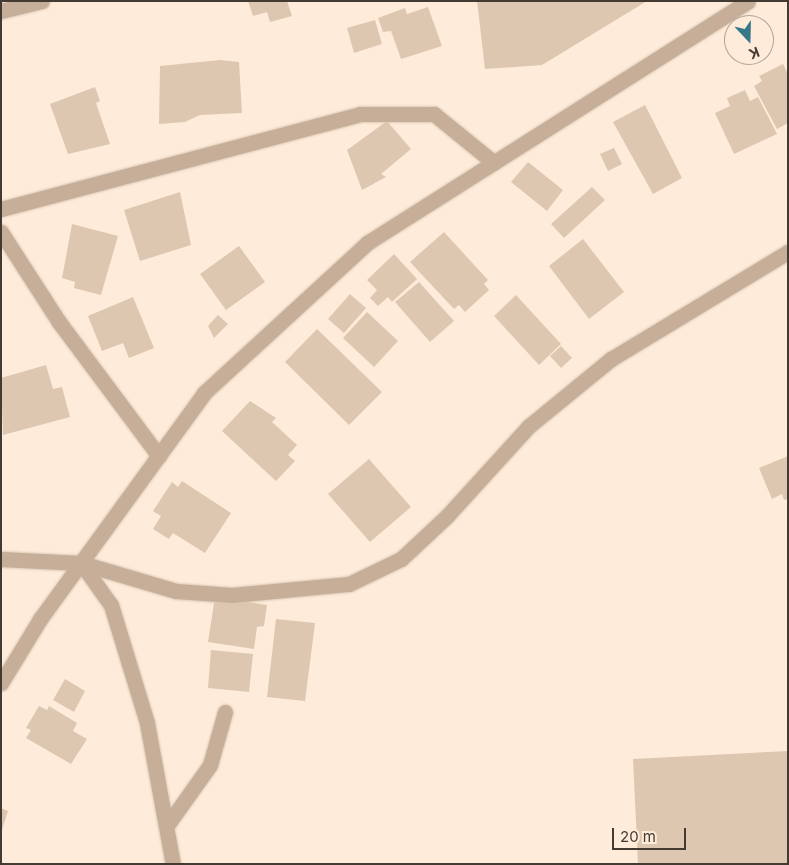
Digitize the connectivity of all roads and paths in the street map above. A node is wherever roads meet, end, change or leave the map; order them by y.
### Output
1 (42, 1) edge
2 (748, 1) edge
3 (1, 11) edge
4 (494, 163) junction
5 (1, 209) edge
6 (1, 232) edge
7 (788, 252) edge
8 (159, 456) junction
9 (1, 559) edge
10 (81, 564) junction
11 (1, 683) edge
12 (225, 712) dead end
13 (168, 824) junction
14 (172, 864) edge

1 - 3 street
2 - 4 street
4 - 5 street
4 - 8 street
6 - 8 street
7 - 10 street
8 - 10 street
9 - 10 street
10 - 11 street
10 - 13 street
12 - 13 street
13 - 14 street

